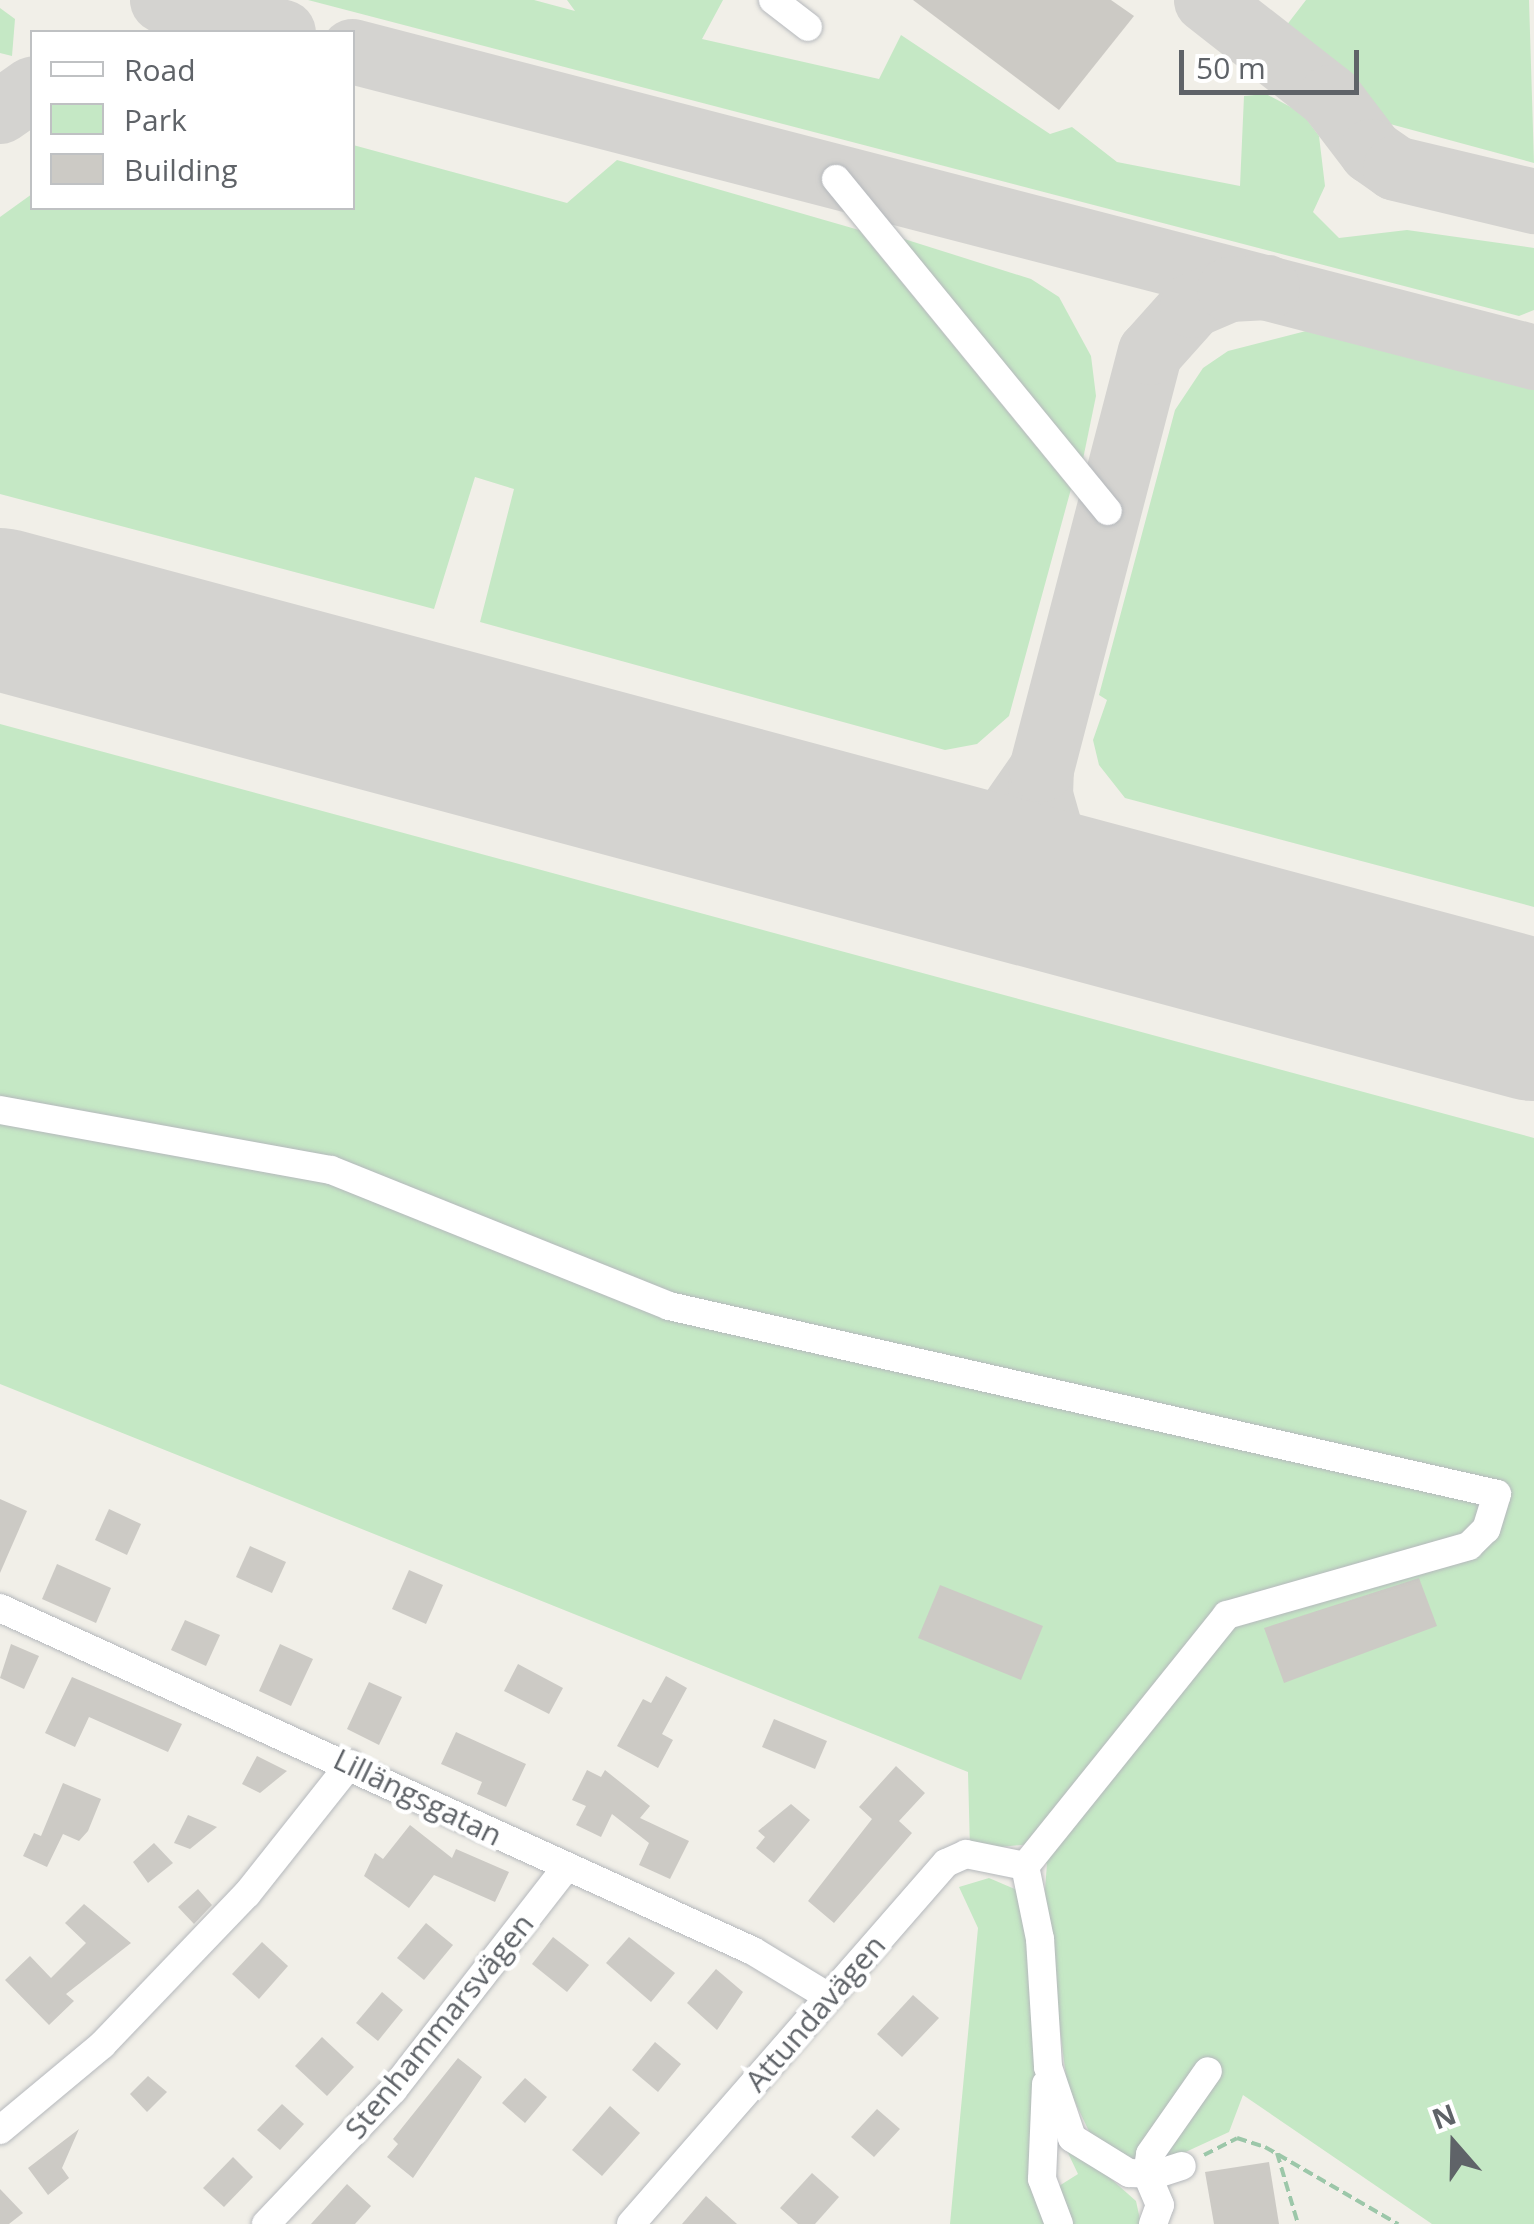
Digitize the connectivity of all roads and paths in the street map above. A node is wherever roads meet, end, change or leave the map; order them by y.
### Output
1 (773, 0) edge
2 (808, 27) dead end
3 (836, 179) dead end
4 (1108, 511) dead end
5 (0, 1110) edge
6 (0, 1608) edge
7 (350, 1764) junction
8 (1024, 1866) junction
9 (566, 1868) junction
10 (830, 1997) junction
11 (1048, 2067) junction
12 (1208, 2071) dead end
13 (0, 2130) edge
14 (1277, 2153) junction
15 (1182, 2166) joint
16 (1147, 2174) junction
17 (266, 2224) edge
18 (630, 2224) edge
19 (1060, 2224) edge
20 (1152, 2224) edge
21 (1298, 2224) edge
22 (1398, 2224) edge

1 - 2 street
3 - 4 street
5 - 8 street
6 - 7 street, Lillängsgatan
7 - 9 street, Lillängsgatan
7 - 13 street
8 - 10 street, Attundavägen
8 - 11 street
9 - 10 street, Lillängsgatan
9 - 17 street, Stenhammarsvägen
10 - 18 street, Attundavägen
11 - 16 street
11 - 19 street
12 - 16 street
14 - 15 path
14 - 21 path
14 - 22 path
15 - 16 street
16 - 20 street

